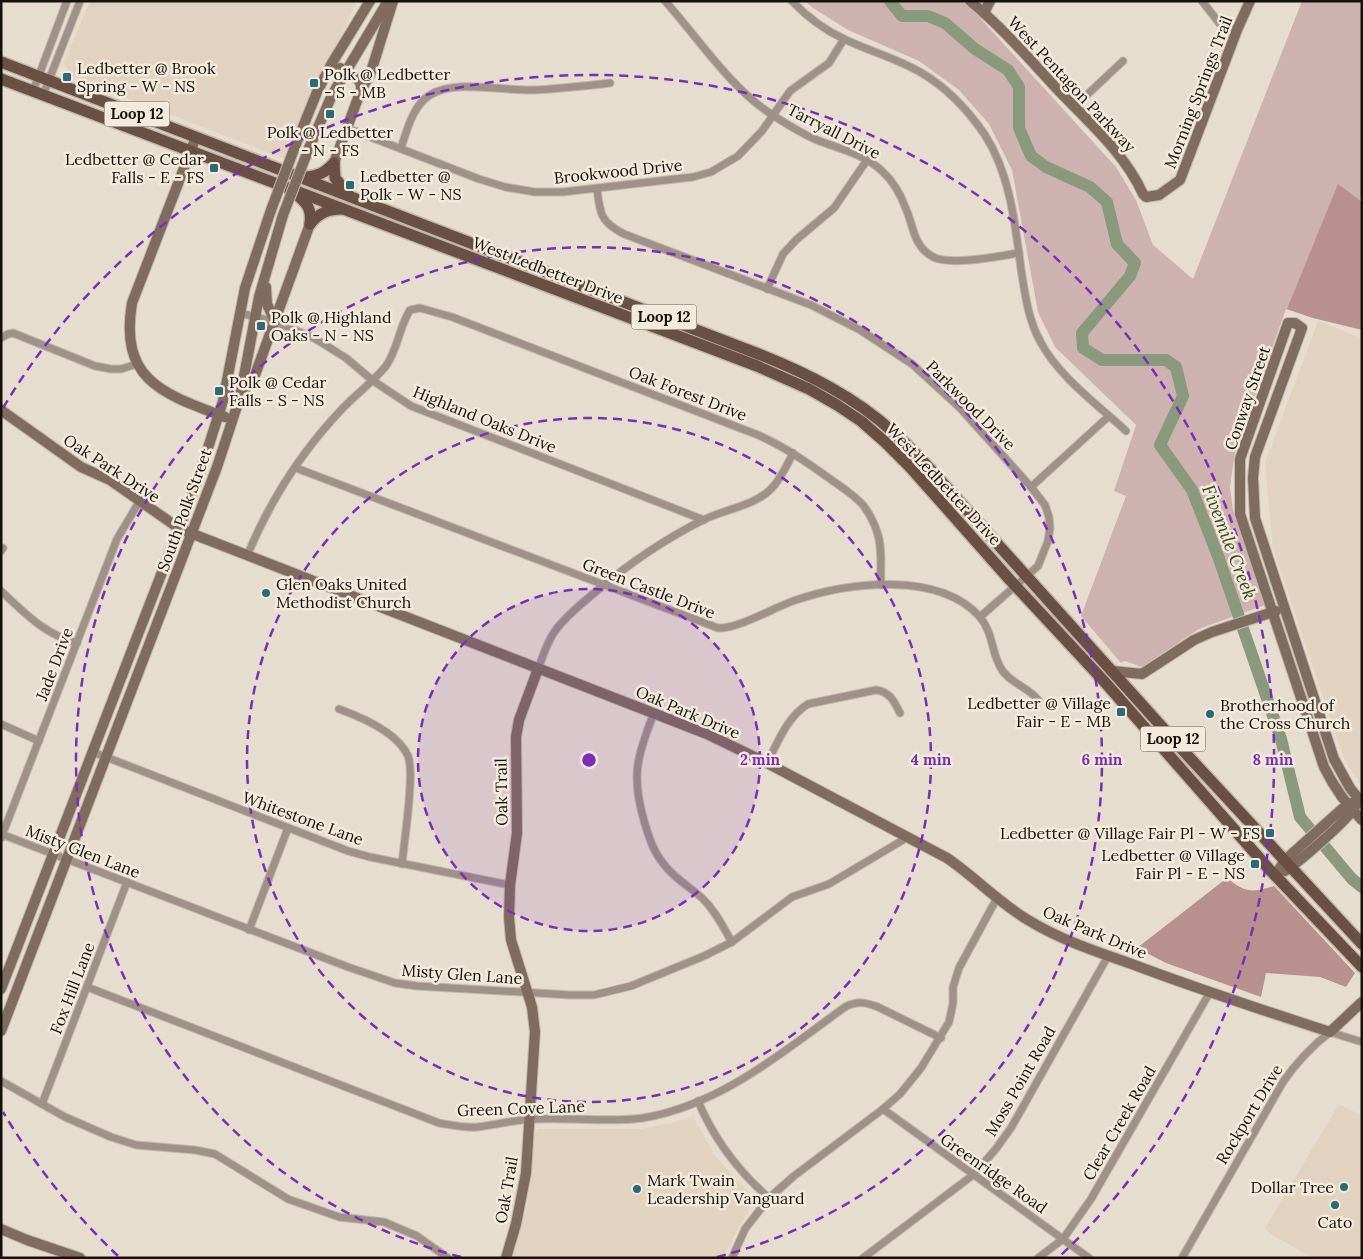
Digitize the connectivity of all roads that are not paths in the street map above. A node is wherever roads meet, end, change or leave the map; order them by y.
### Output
1 (66, 1) edge
2 (80, 1) edge
3 (370, 1) edge
4 (388, 1) edge
5 (393, 1) edge
6 (665, 1) edge
7 (792, 1) edge
8 (970, 1) edge
9 (990, 1) edge
10 (1202, 1) edge
11 (1250, 1) edge
12 (984, 13) junction
13 (1237, 30) junction
14 (844, 39) junction
15 (1123, 61) dead end
16 (1, 62) edge
17 (332, 63) junction
18 (346, 71) junction
19 (44, 78) junction
20 (1, 79) edge
21 (610, 83) dead end
22 (362, 90) junction
23 (38, 93) junction
24 (1074, 107) junction
25 (772, 115) junction
26 (347, 128) junction
27 (196, 137) junction
28 (401, 148) junction
29 (190, 151) junction
30 (868, 160) junction
31 (334, 163) junction
32 (1129, 167) joint
33 (302, 177) junction
34 (285, 187) junction
35 (597, 189) junction
36 (349, 195) junction
37 (344, 209) junction
38 (310, 224) junction
39 (436, 229) junction
40 (431, 242) junction
41 (1019, 253) junction
42 (266, 276) junction
43 (767, 289) junction
44 (240, 313) junction
45 (256, 316) junction
46 (275, 322) junction
47 (1, 338) edge
48 (761, 355) junction
49 (137, 364) junction
50 (757, 366) junction
51 (372, 380) junction
52 (240, 397) junction
53 (1, 410) edge
54 (219, 415) junction
55 (1109, 416) junction
56 (233, 420) junction
57 (1126, 431) dead end
58 (793, 453) junction
59 (296, 468) junction
60 (1031, 487) junction
61 (139, 502) junction
62 (704, 520) junction
63 (180, 529) junction
64 (191, 534) junction
65 (247, 556) junction
66 (1028, 576) junction
67 (881, 585) junction
68 (603, 586) junction
69 (1016, 586) junction
70 (1, 591) edge
71 (1284, 609) junction
72 (147, 611) junction
73 (1272, 612) junction
74 (160, 616) junction
75 (980, 617) junction
76 (77, 643) junction
77 (538, 669) junction
78 (1113, 672) junction
79 (1039, 701) dead end
80 (339, 709) dead end
81 (654, 713) junction
82 (900, 713) dead end
83 (1, 724) edge
84 (40, 742) junction
85 (93, 752) junction
86 (107, 758) junction
87 (767, 763) junction
88 (1360, 802) edge
89 (1347, 810) junction
90 (1362, 820) edge
91 (288, 828) junction
92 (2, 836) edge
93 (908, 837) junction
94 (53, 854) junction
95 (67, 860) junction
96 (1292, 860) junction
97 (402, 864) junction
98 (1275, 876) junction
99 (127, 882) junction
100 (510, 885) junction
101 (997, 898) junction
102 (249, 930) junction
103 (732, 942) junction
104 (1362, 944) edge
105 (1108, 956) junction
106 (1362, 967) edge
107 (87, 987) junction
108 (1, 989) edge
109 (1210, 992) junction
110 (528, 993) junction
111 (1362, 1002) edge
112 (1, 1031) edge
113 (1330, 1032) junction
114 (941, 1038) junction
115 (1362, 1042) edge
116 (1, 1081) edge
117 (698, 1101) junction
118 (42, 1104) junction
119 (883, 1110) junction
120 (529, 1119) junction
121 (973, 1175) junction
122 (769, 1198) junction
123 (1, 1229) edge
124 (1063, 1238) junction
125 (80, 1258) edge
126 (448, 1258) edge
127 (506, 1258) edge
128 (732, 1258) edge
129 (864, 1258) edge
130 (1038, 1258) edge
131 (1089, 1258) edge
132 (1182, 1258) edge

1 - 19 street
2 - 19 street
3 - 17 street, South Polk Street
4 - 18 street, South Polk Street
5 - 22 street
6 - 25 street, Tarryall Drive
7 - 14 street
8 - 12 street, West Pentagon Parkway
9 - 12 street
10 - 13 street
11 - 13 street, Morning Springs Trail
12 - 24 street, West Pentagon Parkway
13 - 32 street, Morning Springs Trail
14 - 25 street, Brookwood Drive
14 - 41 street
15 - 24 street
16 - 19 main road, West Ledbetter Drive / Loop 12
17 - 18 street
17 - 44 street, South Polk Street, bridge
18 - 22 street
18 - 42 street, South Polk Street, bridge
19 - 23 street
19 - 27 main road, West Ledbetter Drive / Loop 12
20 - 23 main road, West Ledbetter Drive / Loop 12
21 - 28 street
22 - 26 street
23 - 29 main road, West Ledbetter Drive / Loop 12
24 - 32 street, West Pentagon Parkway
25 - 30 street, Tarryall Drive
25 - 35 street, Brookwood Drive
26 - 28 street, Brookwood Drive
26 - 31 street
27 - 29 street
27 - 33 main road, West Ledbetter Drive / Loop 12
28 - 35 street, Brookwood Drive
29 - 34 main road, West Ledbetter Drive / Loop 12
29 - 49 street
30 - 41 street, Tarryall Drive
30 - 43 street
31 - 33 main road
31 - 36 main road
33 - 36 main road, West Ledbetter Drive / Loop 12
34 - 37 main road, West Ledbetter Drive / Loop 12
34 - 38 main road
35 - 43 street, Parkwood Drive
36 - 39 main road, West Ledbetter Drive / Loop 12
37 - 38 main road
37 - 40 main road, West Ledbetter Drive / Loop 12
38 - 46 street
39 - 40 main road
39 - 48 main road, West Ledbetter Drive / Loop 12
40 - 50 main road, West Ledbetter Drive / Loop 12
41 - 55 street
42 - 45 street, South Polk Street
42 - 46 street
43 - 60 street, Parkwood Drive
44 - 45 street, Highland Oaks Drive
44 - 54 street, South Polk Street
45 - 46 street, Highland Oaks Drive
45 - 52 street, South Polk Street
46 - 51 street, Highland Oaks Drive
46 - 52 street
47 - 49 street
48 - 50 main road
48 - 66 main road, West Ledbetter Drive / Loop 12
49 - 54 street
50 - 69 main road, West Ledbetter Drive / Loop 12
51 - 58 street, Oak Forest Drive
51 - 59 street
51 - 62 street, Highland Oaks Drive
52 - 56 street, South Polk Street
53 - 61 street, Oak Park Drive
54 - 56 street
54 - 63 street, South Polk Street
55 - 57 street
55 - 60 street
56 - 64 street, South Polk Street
58 - 62 street, Oak Trail
58 - 67 street, Oak Forest Drive
59 - 65 street
59 - 68 street, Green Castle Drive
60 - 66 street, Parkwood Drive
61 - 63 street, Oak Park Drive
61 - 76 street, Jade Drive
62 - 68 street, Oak Trail
63 - 64 street, Oak Park Drive
63 - 72 street, South Polk Street
64 - 65 street, Oak Park Drive
64 - 74 street, South Polk Street
65 - 77 street, Oak Park Drive
66 - 69 street, Parkwood Drive
66 - 78 main road, West Ledbetter Drive / Loop 12
67 - 68 street, Green Castle Drive
67 - 75 street, Green Castle Drive
68 - 77 street, Oak Trail
69 - 75 street, Parkwood Drive
69 - 98 main road, West Ledbetter Drive / Loop 12
70 - 76 street
71 - 73 street
71 - 73 street, Conway Street
71 - 88 street
72 - 74 street
72 - 85 street, South Polk Street
73 - 78 street
73 - 89 street
74 - 86 street, South Polk Street
75 - 79 street, Green Castle Drive
76 - 84 street, Jade Drive
77 - 81 street, Oak Park Drive
77 - 100 street, Oak Trail
78 - 96 main road, West Ledbetter Drive / Loop 12
80 - 97 street
81 - 87 street, Oak Park Drive
81 - 103 street
82 - 87 street
83 - 84 street
84 - 92 street, Jade Drive
85 - 86 street, Whitestone Lane
85 - 94 street, South Polk Street
86 - 91 street, Whitestone Lane
86 - 95 street, South Polk Street
87 - 93 street, Oak Park Drive
88 - 89 street
89 - 90 street
89 - 96 street
91 - 97 street, Whitestone Lane
91 - 102 street
92 - 94 street, Misty Glen Lane
93 - 101 street, Oak Park Drive
93 - 103 street, Misty Glen Lane
94 - 95 street, Misty Glen Lane
94 - 108 street, South Polk Street
95 - 99 street, Misty Glen Lane
95 - 112 street, South Polk Street
96 - 98 street
96 - 104 main road, West Ledbetter Drive / Loop 12
97 - 100 street, Whitestone Lane
98 - 106 main road, West Ledbetter Drive / Loop 12
99 - 102 street, Misty Glen Lane
99 - 107 street, Fox Hill Lane
100 - 110 street, Oak Trail
101 - 105 street, Oak Park Drive
101 - 114 street
102 - 110 street, Misty Glen Lane
103 - 110 street, Misty Glen Lane
105 - 109 street, Oak Park Drive
105 - 121 street, Moss Point Road
107 - 118 street, Fox Hill Lane
107 - 120 street, Green Cove Lane
109 - 113 street, Oak Park Drive
109 - 124 street, Clear Creek Road
110 - 120 street, Oak Trail
111 - 113 street, Rockport Drive
113 - 115 street, Oak Park Drive
113 - 132 street, Rockport Drive
114 - 117 street, Green Cove Lane
114 - 119 street
116 - 118 street
117 - 120 street, Green Cove Lane
117 - 122 street
118 - 126 street
119 - 121 street, Greenridge Road
119 - 122 street
120 - 127 street, Oak Trail
121 - 124 street, Greenridge Road
121 - 129 street, Moss Point Road
122 - 128 street
123 - 125 street
124 - 130 street, Clear Creek Road
124 - 131 street, Greenridge Road

